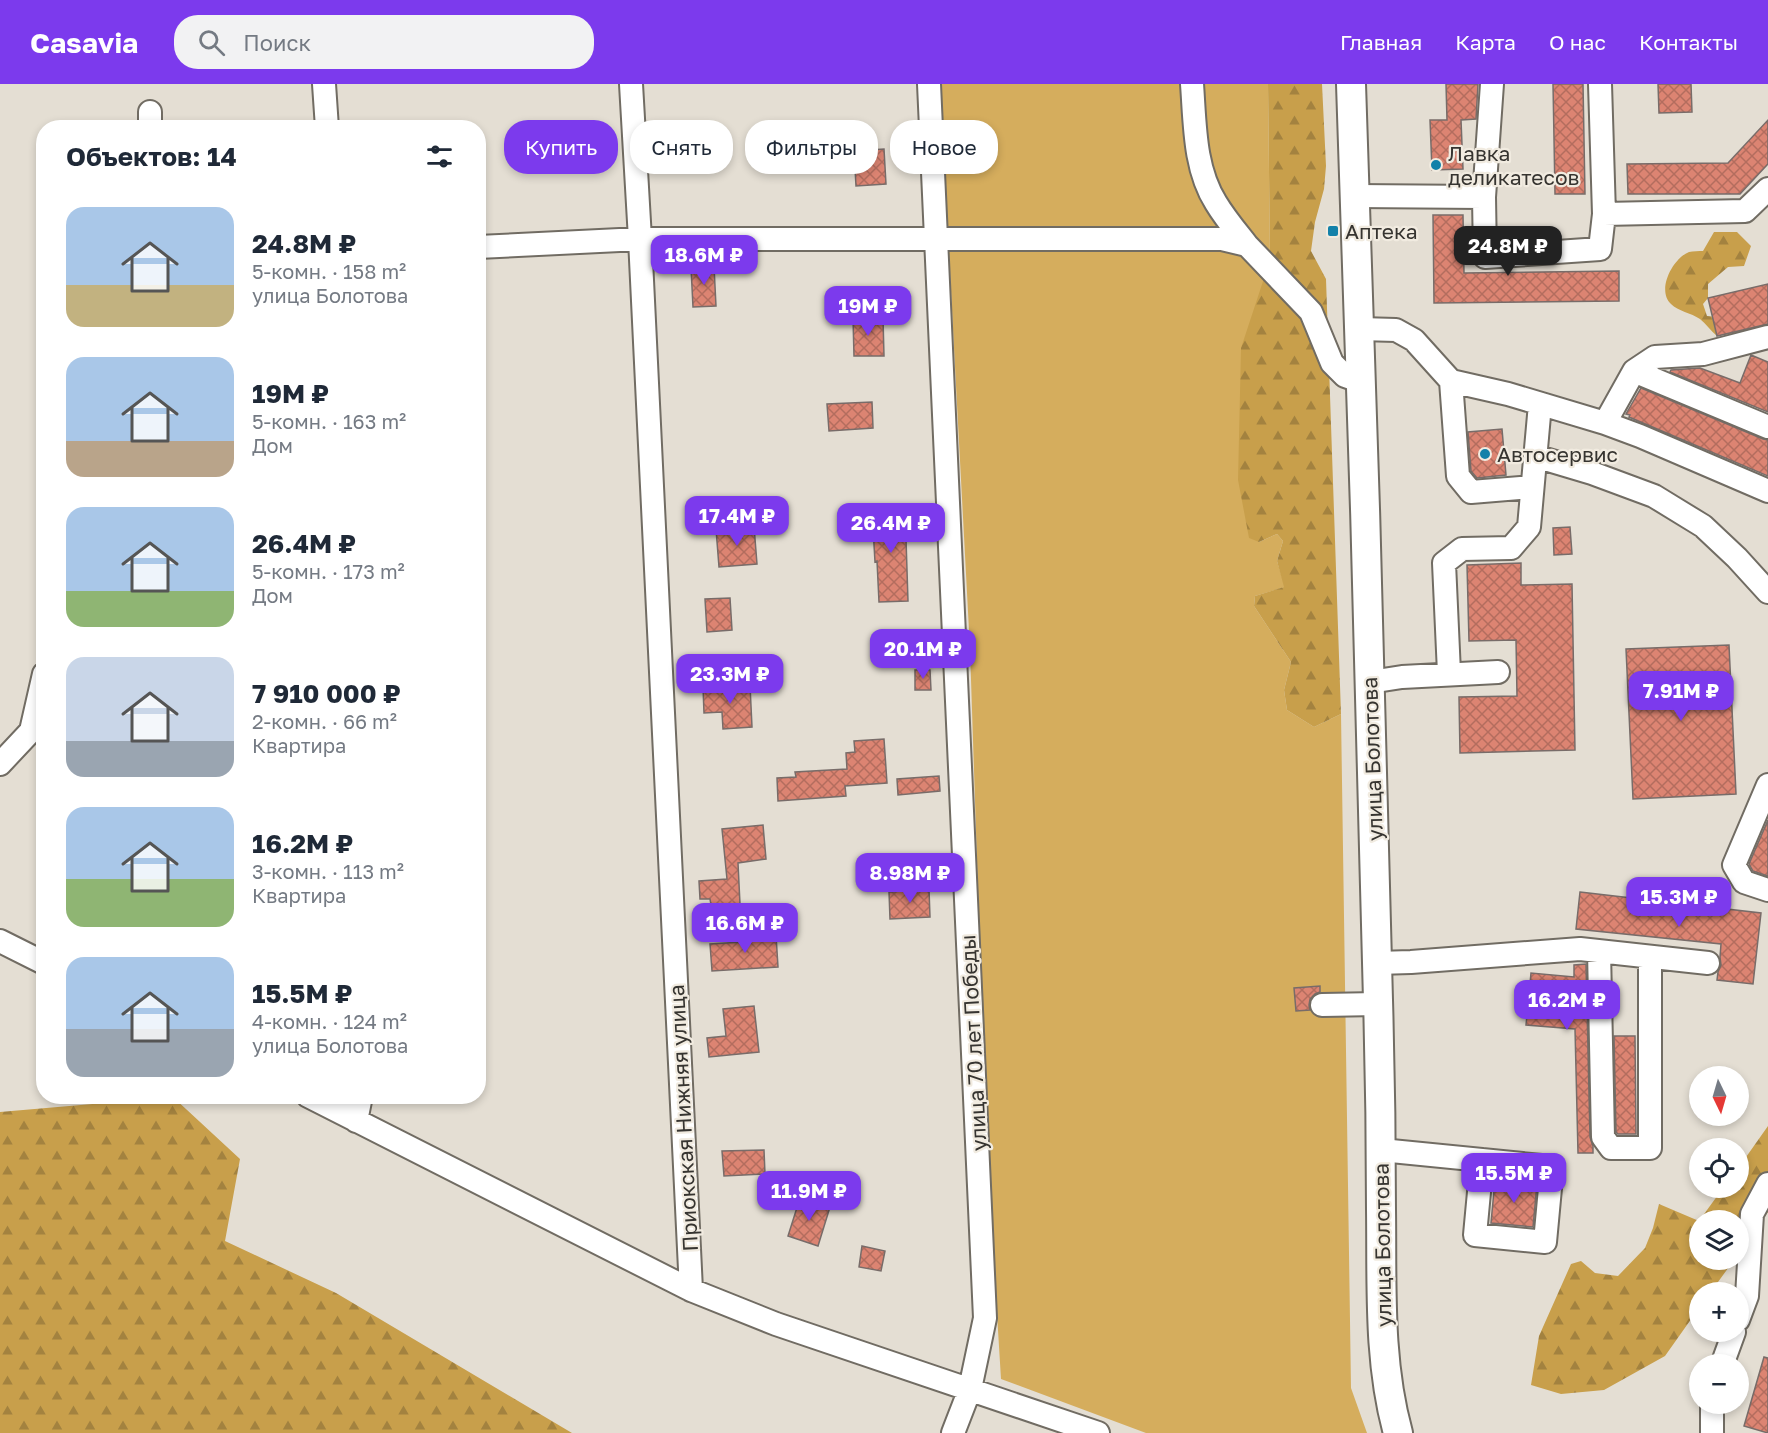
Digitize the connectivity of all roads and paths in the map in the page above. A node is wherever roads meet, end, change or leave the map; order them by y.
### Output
1 (324, 84) edge
2 (631, 84) edge
3 (929, 84) edge
4 (1192, 84) edge
5 (1351, 84) edge
6 (1491, 84) edge
7 (1600, 84) edge
8 (326, 120) edge
9 (1768, 189) edge
10 (1355, 196) junction
11 (1484, 197) junction
12 (1604, 214) junction
13 (640, 239) junction
14 (936, 239) junction
15 (1247, 245) junction
16 (486, 248) edge
17 (1360, 329) junction
18 (1768, 337) edge
19 (1634, 371) junction
20 (1451, 381) junction
21 (1362, 382) junction
22 (1540, 404) junction
23 (1605, 423) junction
24 (1768, 427) edge
25 (1535, 456) junction
26 (1532, 487) junction
27 (1768, 491) edge
28 (1768, 592) edge
29 (1498, 672) dead end
30 (1449, 674) junction
31 (1370, 682) junction
32 (36, 709) edge
33 (0, 764) edge
34 (1768, 785) edge
35 (1768, 890) edge
36 (0, 941) edge
37 (1599, 951) junction
38 (1650, 957) junction
39 (36, 959) edge
40 (1377, 963) junction
41 (1708, 963) dead end
42 (1378, 1004) junction
43 (1322, 1005) dead end
44 (323, 1104) edge
45 (359, 1104) edge
46 (356, 1121) junction
47 (1381, 1150) junction
48 (1482, 1160) junction
49 (1768, 1184) edge
50 (1748, 1282) edge
51 (691, 1290) junction
52 (970, 1389) junction
53 (1712, 1414) edge
54 (953, 1433) edge
55 (1098, 1433) edge
56 (1398, 1433) edge
57 (1712, 1433) edge

1 - 8 street
2 - 13 street, Приокская Нижняя улица
3 - 14 street, улица 70 лет Победы
4 - 15 street
5 - 10 main road, улица Болотова
6 - 11 street
7 - 12 street
9 - 12 street
10 - 11 street
10 - 17 main road, улица Болотова
11 - 12 street
13 - 14 street
13 - 16 street
13 - 51 street, Приокская Нижняя улица
14 - 15 street
14 - 52 street, улица 70 лет Победы
15 - 21 street
17 - 20 street
17 - 21 main road, улица Болотова
18 - 19 street
19 - 23 street
19 - 24 street
20 - 22 street
20 - 26 street
21 - 31 main road, улица Болотова
22 - 23 street
22 - 25 street
23 - 27 street
25 - 26 street
25 - 28 street
26 - 30 street
29 - 30 street
30 - 31 street
31 - 40 main road, улица Болотова
32 - 33 street
34 - 35 street
36 - 39 street
37 - 38 street
37 - 38 street
37 - 40 street
38 - 41 street
40 - 42 main road, улица Болотова
42 - 43 street
42 - 47 main road, улица Болотова
44 - 46 street
45 - 46 street
46 - 51 street
47 - 48 street
47 - 56 main road, улица Болотова
48 - 48 street
49 - 50 street
51 - 52 street
52 - 54 street, улица 70 лет Победы
52 - 55 street
53 - 57 street

